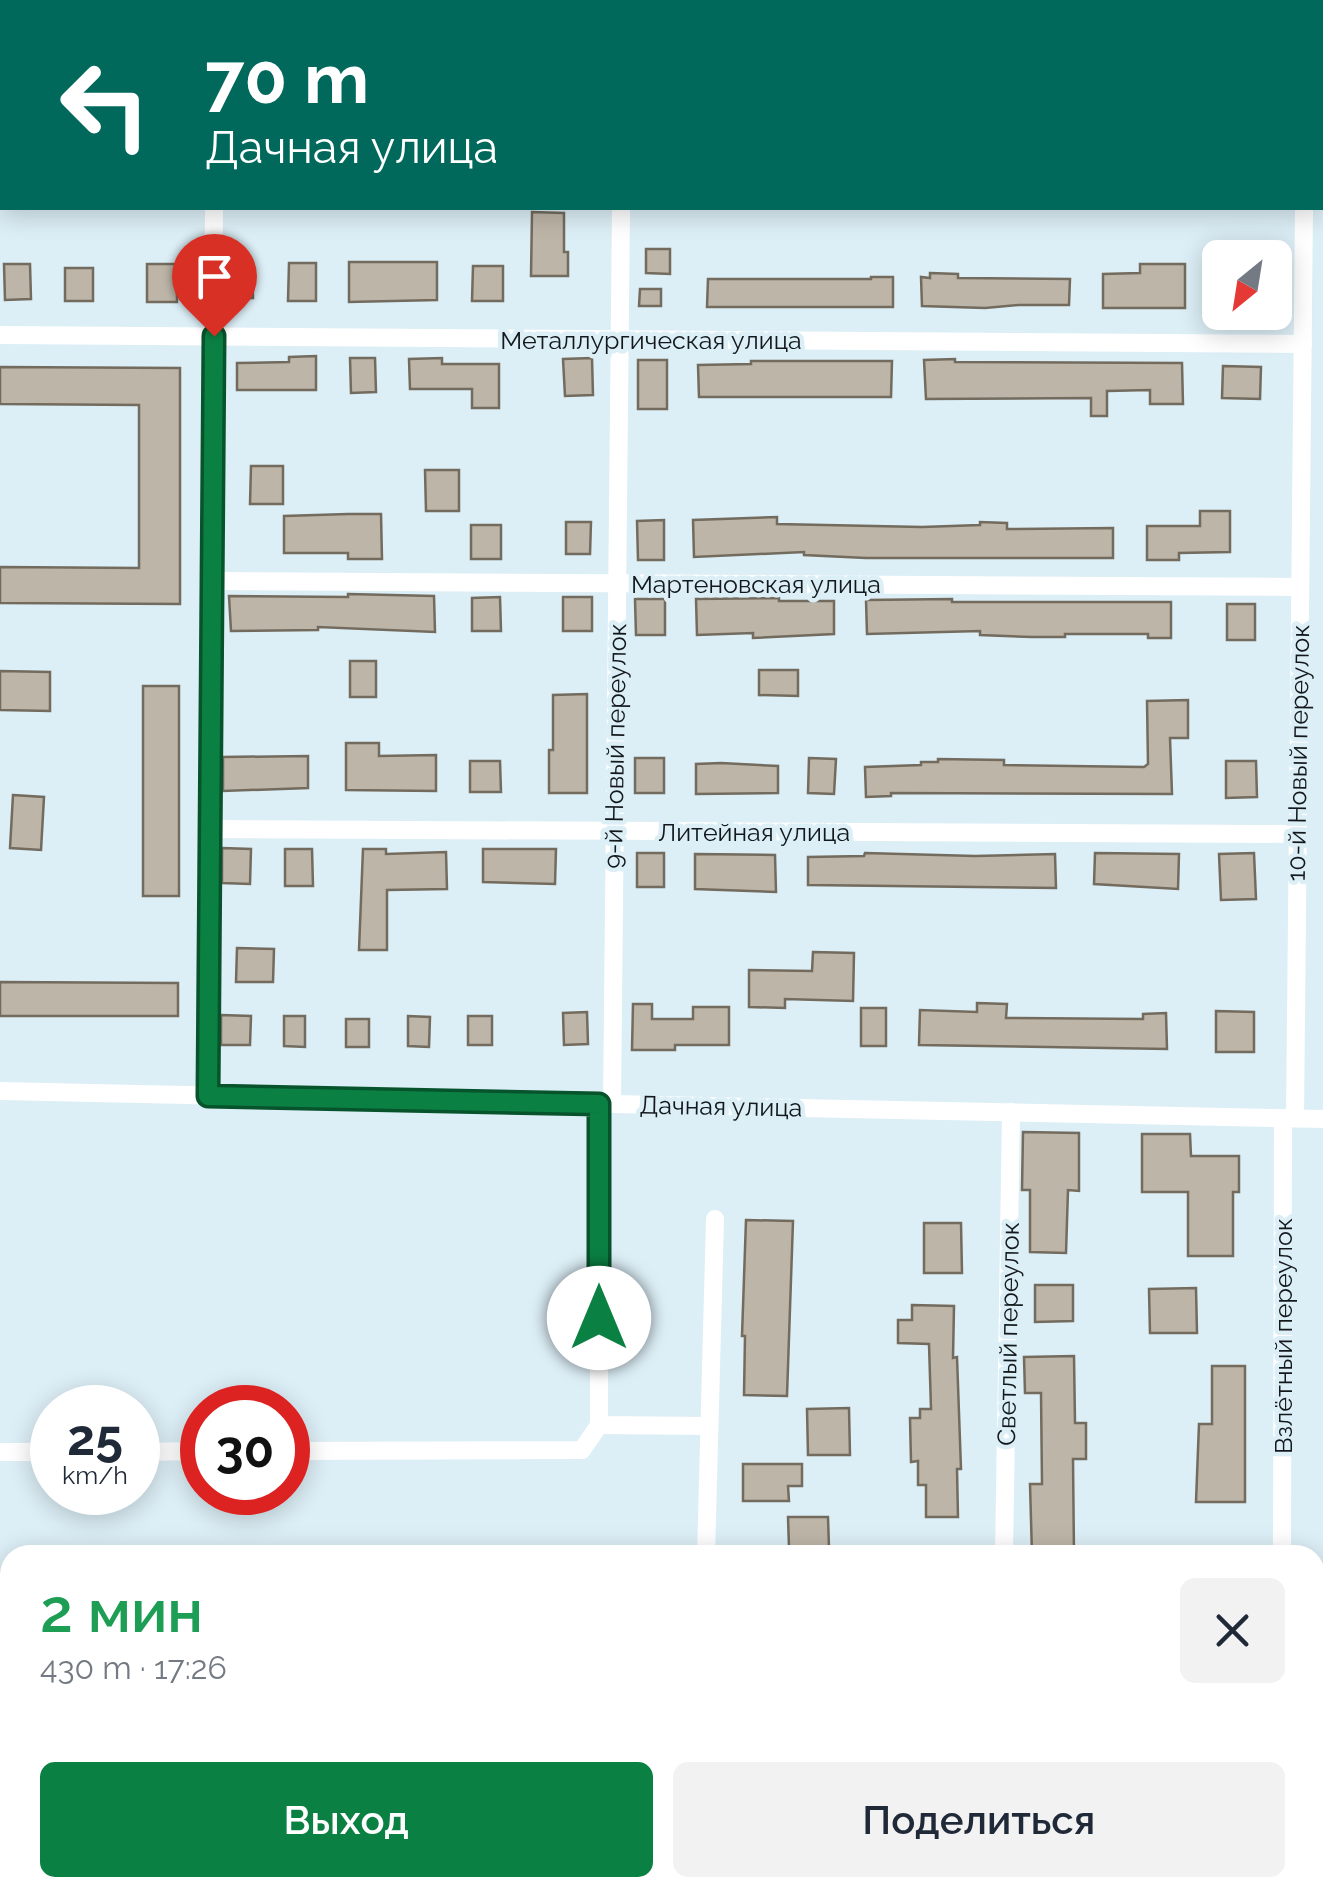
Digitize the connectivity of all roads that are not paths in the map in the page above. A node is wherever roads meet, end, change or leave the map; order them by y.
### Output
1 (214, 210) edge
2 (620, 210) edge
3 (1304, 210) edge
4 (0, 335) edge
5 (214, 336) junction
6 (619, 340) junction
7 (1303, 344) junction
8 (212, 581) junction
9 (617, 584) junction
10 (1300, 587) junction
11 (210, 829) junction
12 (614, 831) junction
13 (1298, 834) junction
14 (0, 1091) edge
15 (208, 1096) junction
16 (605, 1104) junction
17 (1012, 1112) junction
18 (1289, 1118) junction
19 (1323, 1119) edge
20 (714, 1218) dead end
21 (599, 1426) junction
22 (709, 1426) junction
23 (310, 1451) edge
24 (0, 1452) edge
25 (30, 1452) edge
26 (706, 1545) edge
27 (1004, 1545) edge
28 (1282, 1545) edge

1 - 5 street
2 - 6 street, 9-й Новый переулок
3 - 7 street, 10-й Новый переулок
4 - 5 street, Металлургическая улица
5 - 6 street, Металлургическая улица
5 - 8 street
6 - 7 street, Металлургическая улица
6 - 9 street, 9-й Новый переулок
7 - 10 street, 10-й Новый переулок
8 - 9 street, Мартеновская улица
8 - 11 street
9 - 10 street, Мартеновская улица
9 - 12 street, 9-й Новый переулок
10 - 13 street, 10-й Новый переулок
11 - 12 street, Литейная улица
11 - 15 street
12 - 13 street, Литейная улица
12 - 16 street, 9-й Новый переулок
13 - 18 street, 10-й Новый переулок
14 - 15 street, Дачная улица
15 - 16 street, Дачная улица
16 - 17 street, Дачная улица
16 - 21 street, 9-й Новый переулок
17 - 18 street, Дачная улица
17 - 27 street, Светлый переулок
18 - 19 street, Дачная улица
18 - 28 street, Взлётный переулок
20 - 22 street
21 - 22 street
21 - 23 street
22 - 26 street
24 - 25 street

